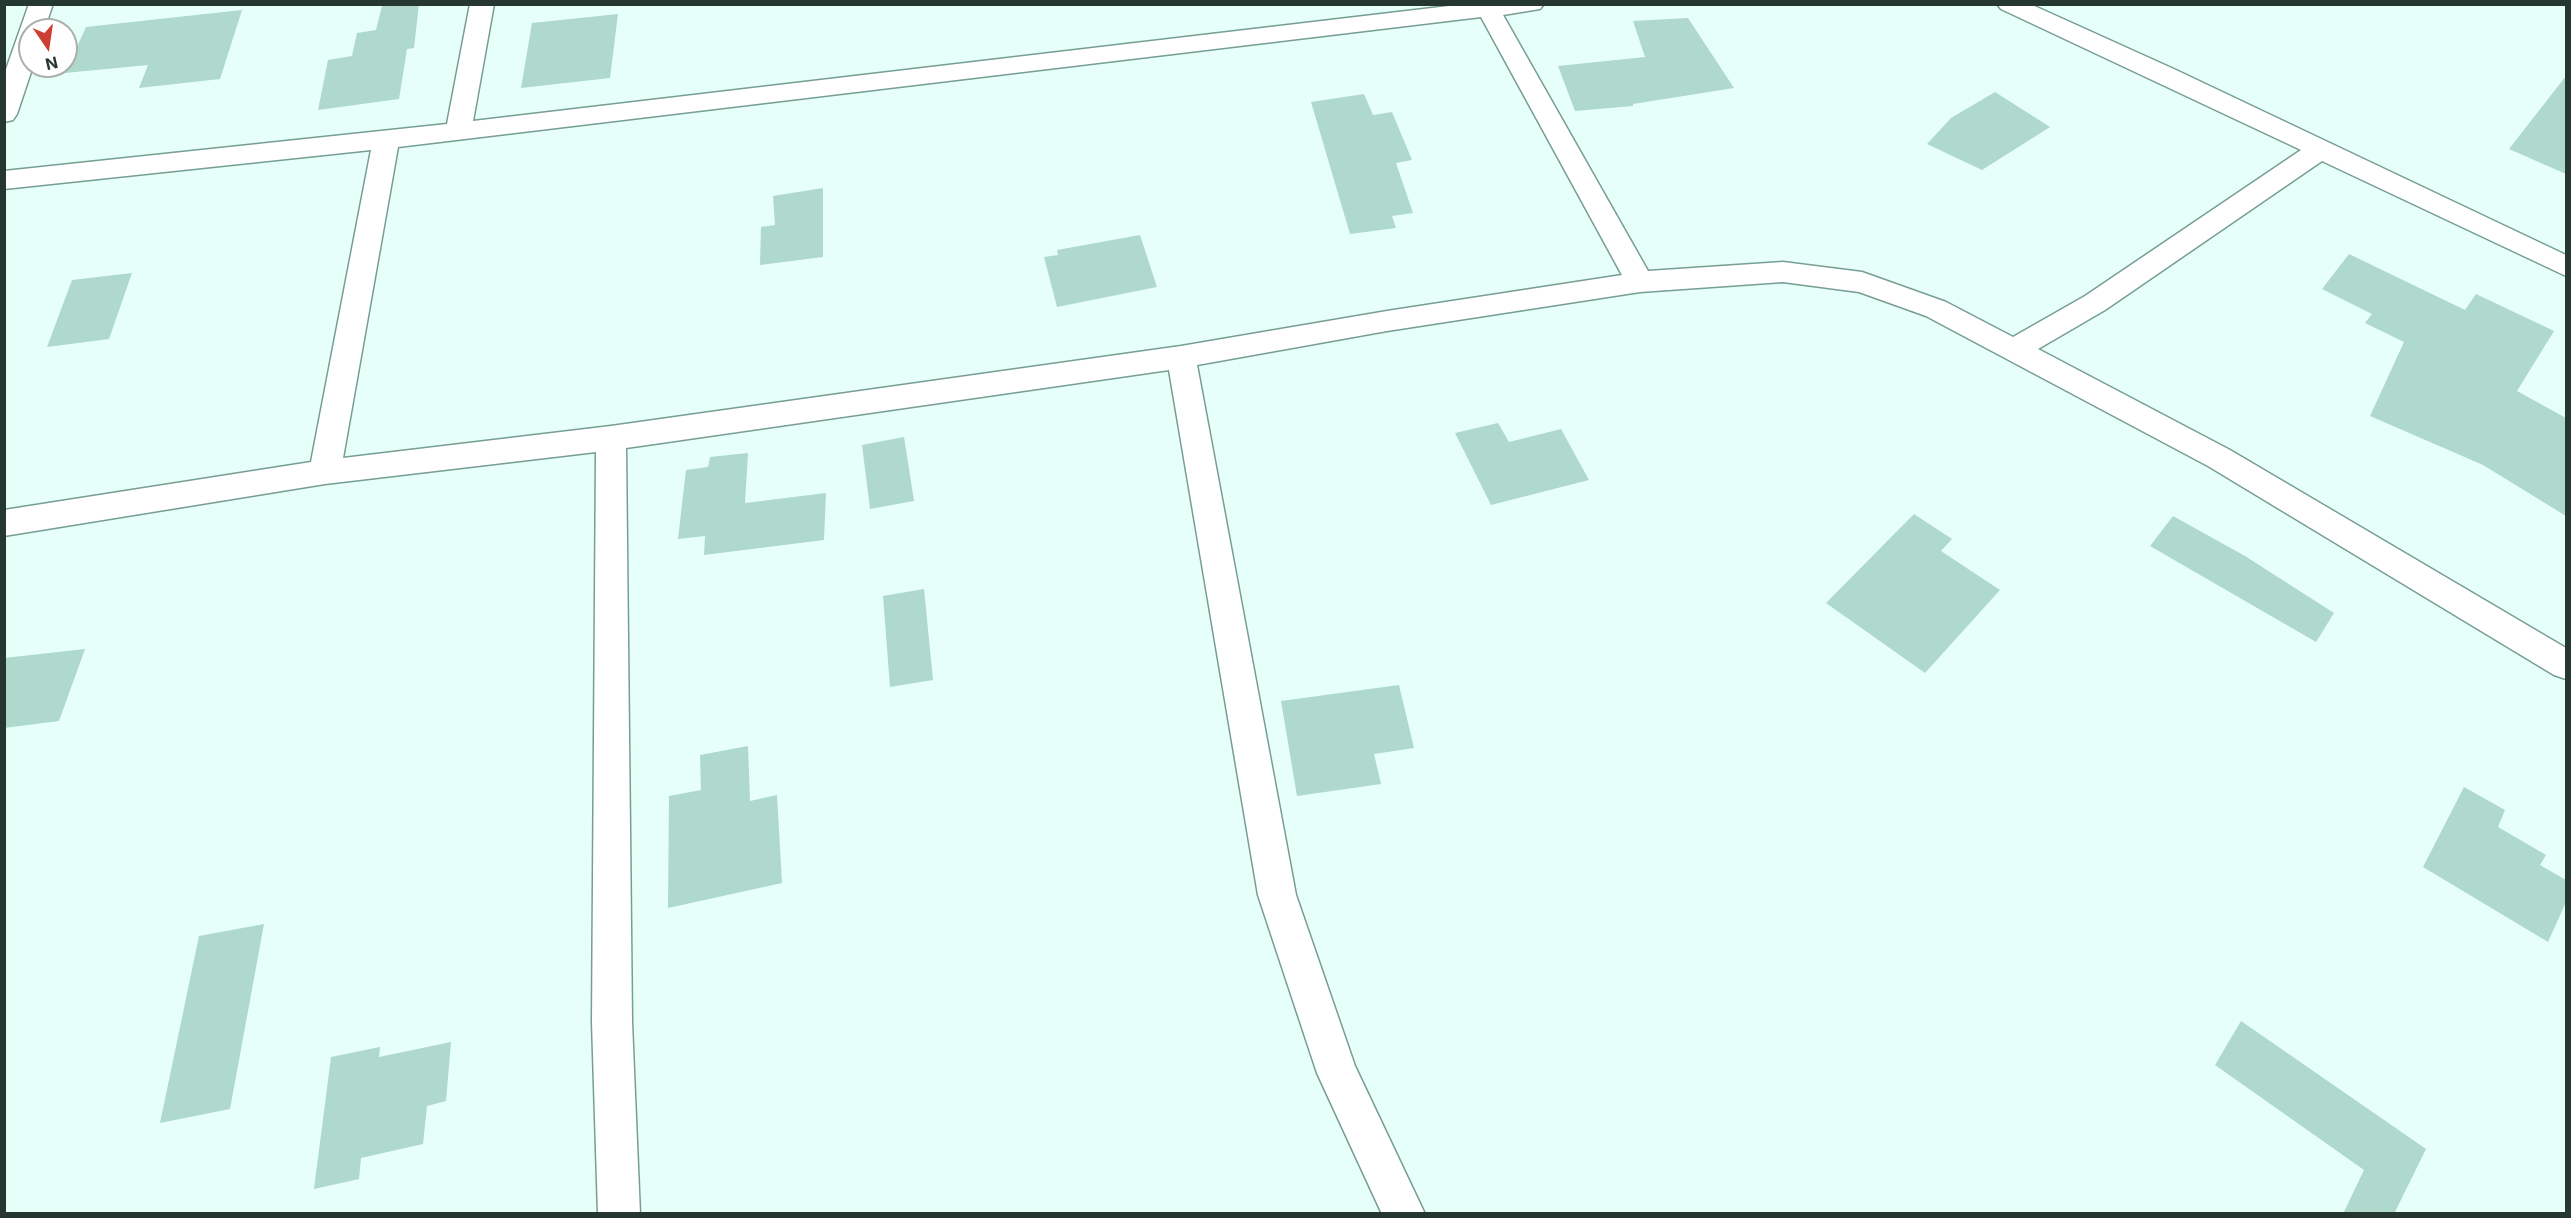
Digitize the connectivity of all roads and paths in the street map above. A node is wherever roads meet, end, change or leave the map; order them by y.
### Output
1 (482, 4) edge
2 (1532, 4) edge
3 (2009, 4) edge
4 (1488, 9) junction
5 (18, 73) edge
6 (4, 114) edge
7 (459, 130) junction
8 (387, 140) junction
9 (2321, 149) junction
10 (4, 180) edge
11 (2566, 266) edge
12 (1640, 282) junction
13 (2013, 350) junction
14 (1181, 357) junction
15 (611, 438) junction
16 (324, 472) junction
17 (4, 523) edge
18 (2566, 665) edge
19 (619, 1214) edge
20 (1404, 1214) edge

1 - 7 street
2 - 4 street
3 - 9 street
4 - 7 street
4 - 12 street
5 - 6 street
7 - 8 street
8 - 10 street
8 - 16 street
9 - 11 street
9 - 13 street
12 - 13 street
12 - 14 street
13 - 18 street
14 - 15 street
14 - 20 street
15 - 16 street
15 - 19 street
16 - 17 street

